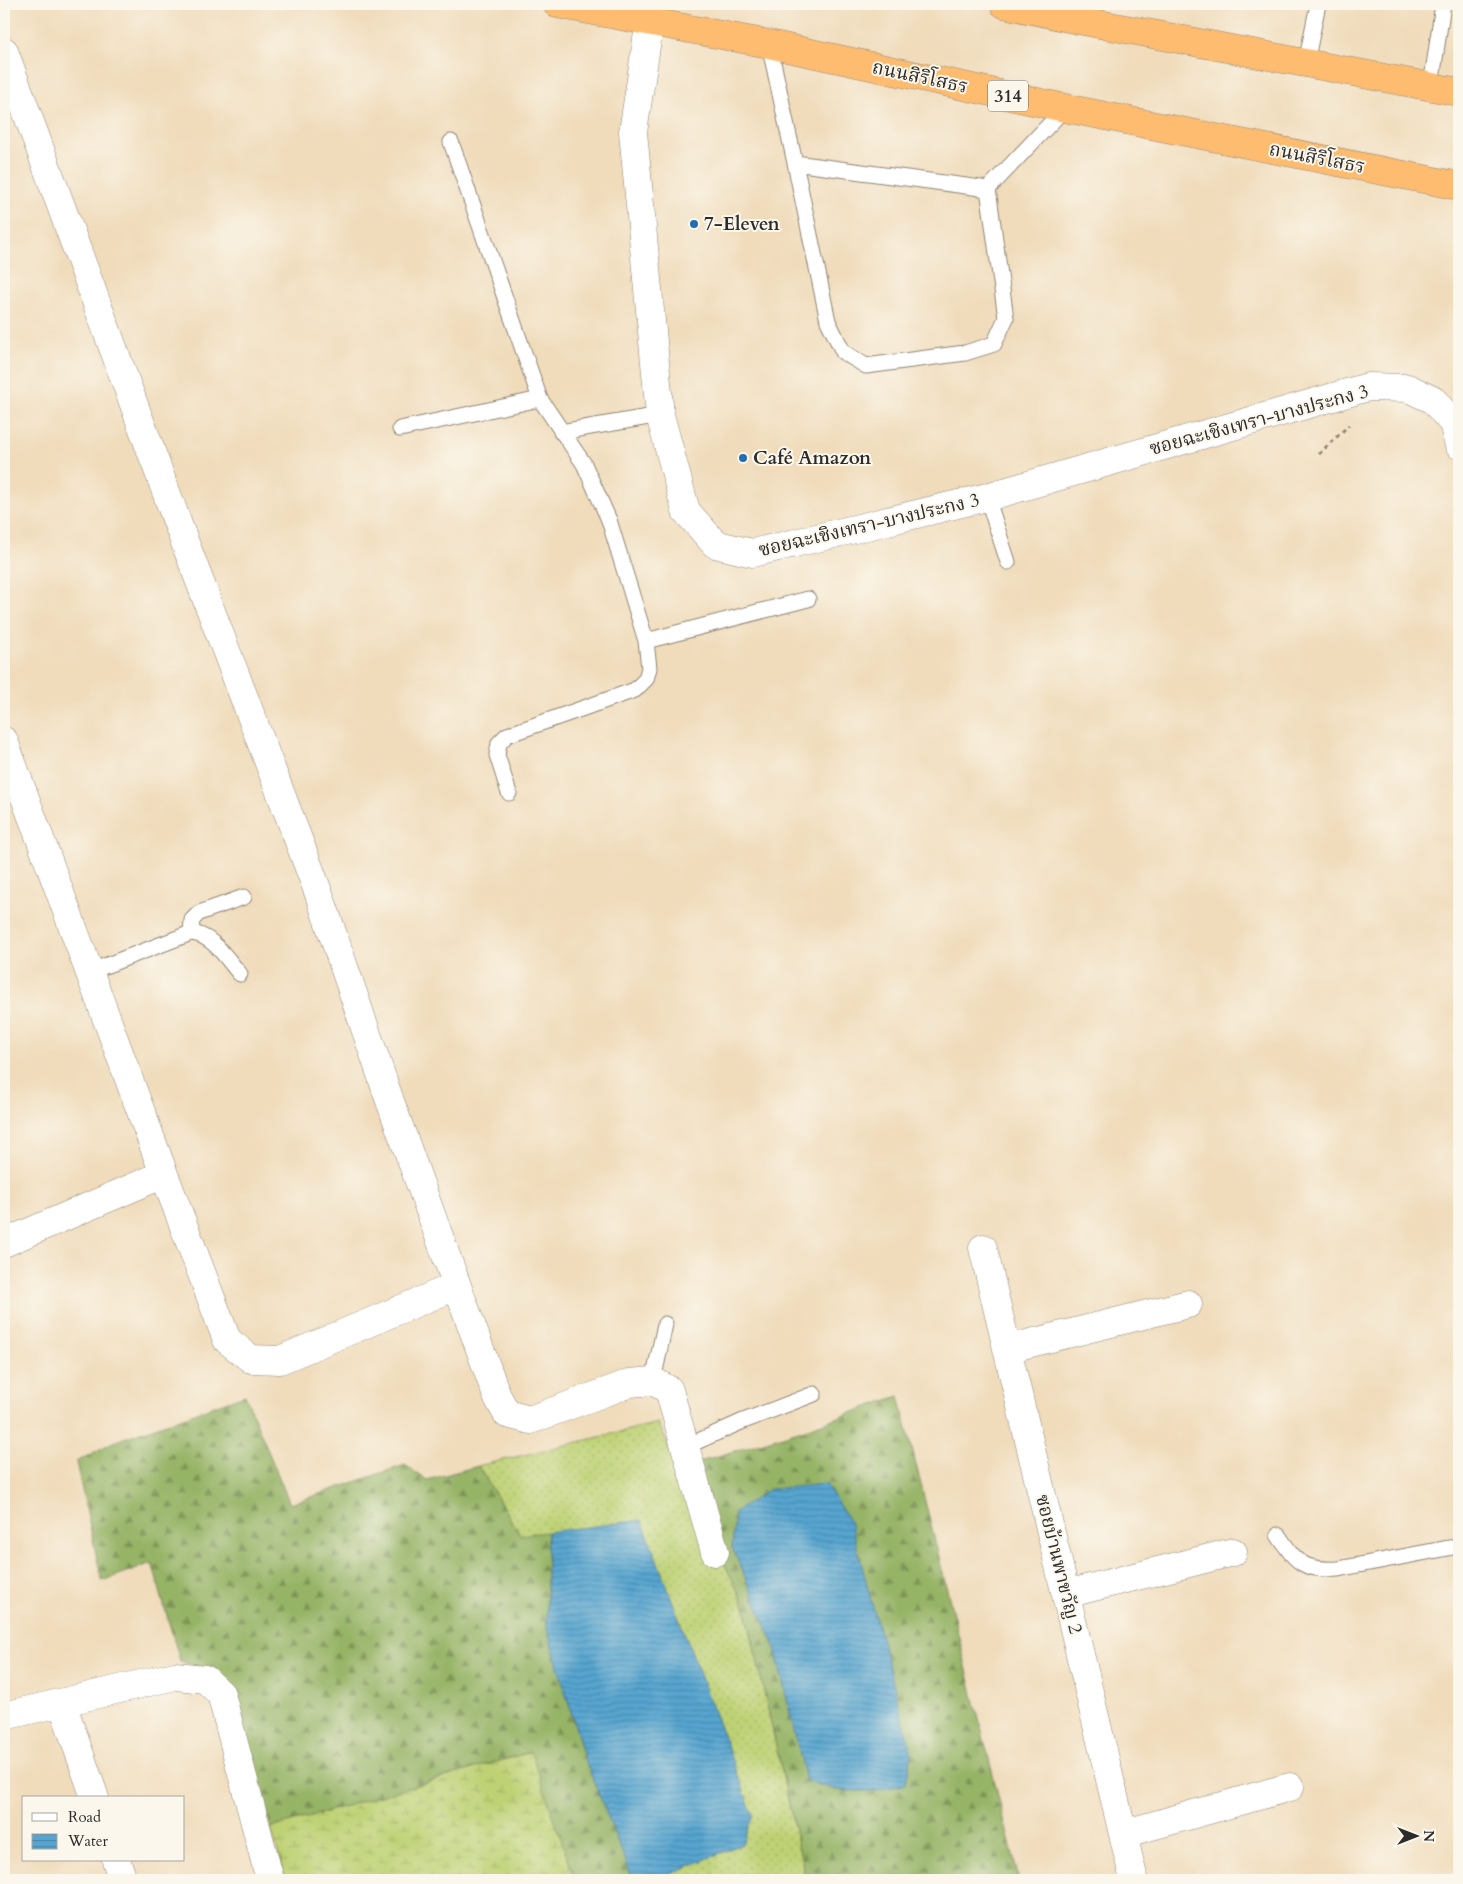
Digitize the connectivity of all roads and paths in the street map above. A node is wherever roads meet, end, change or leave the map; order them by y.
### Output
1 (557, 4) edge
2 (1004, 4) edge
3 (1318, 4) edge
4 (1443, 4) edge
5 (1079, 12) edge
6 (650, 20) junction
7 (769, 44) junction
8 (4, 51) edge
9 (1306, 63) junction
10 (1431, 86) junction
11 (1459, 92) edge
12 (1065, 108) junction
13 (451, 142) dead end
14 (795, 163) junction
15 (1459, 186) edge
16 (988, 189) junction
17 (540, 399) junction
18 (660, 415) junction
19 (400, 429) dead end
20 (561, 432) junction
21 (1459, 445) edge
22 (987, 497) junction
23 (1008, 562) dead end
24 (808, 599) dead end
25 (646, 642) junction
26 (4, 741) edge
27 (509, 793) dead end
28 (244, 897) dead end
29 (191, 933) junction
30 (89, 972) junction
31 (240, 974) dead end
32 (164, 1174) junction
33 (4, 1243) edge
34 (983, 1248) dead end
35 (456, 1286) junction
36 (1188, 1304) dead end
37 (665, 1324) dead end
38 (1007, 1349) junction
39 (652, 1381) junction
40 (814, 1394) dead end
41 (685, 1447) junction
42 (1278, 1535) dead end
43 (1459, 1546) edge
44 (715, 1552) dead end
45 (1233, 1552) dead end
46 (1066, 1594) junction
47 (62, 1703) junction
48 (4, 1716) edge
49 (1290, 1787) dead end
50 (94, 1796) edge
51 (1123, 1834) junction
52 (270, 1880) edge
53 (1134, 1880) edge

1 - 6 highway, ถนนสิริโสธร / 314
2 - 5 highway
3 - 9 lane
4 - 10 lane
5 - 9 highway
6 - 7 highway, ถนนสิริโสธร / 314
6 - 18 street, ซอยฉะเชิงเทรา-บางประกง 3
7 - 12 highway, ถนนสิริโสธร / 314
7 - 14 lane
8 - 35 street
9 - 10 highway
10 - 11 highway
12 - 15 highway, ถนนสิริโสธร / 314
12 - 16 lane
13 - 17 lane
14 - 16 lane
14 - 16 lane
17 - 19 lane
17 - 20 lane
18 - 20 lane
18 - 22 street, ซอยฉะเชิงเทรา-บางประกง 3
20 - 25 lane
21 - 22 street, ซอยฉะเชิงเทรา-บางประกง 3
22 - 23 lane
24 - 25 lane
25 - 27 lane
26 - 30 street
28 - 29 lane
29 - 30 lane
29 - 31 lane
30 - 32 street
32 - 33 street
32 - 35 street
34 - 38 street, ซอยบ้านพาขวัญ 2
35 - 39 street
36 - 38 street
37 - 39 lane
38 - 46 street, ซอยบ้านพาขวัญ 2
39 - 41 street
40 - 41 lane
41 - 44 street
42 - 43 lane
45 - 46 street
46 - 51 street, ซอยบ้านพาขวัญ 2
47 - 48 street
47 - 50 street
47 - 52 street
49 - 51 street
51 - 53 street, ซอยบ้านพาขวัญ 2

